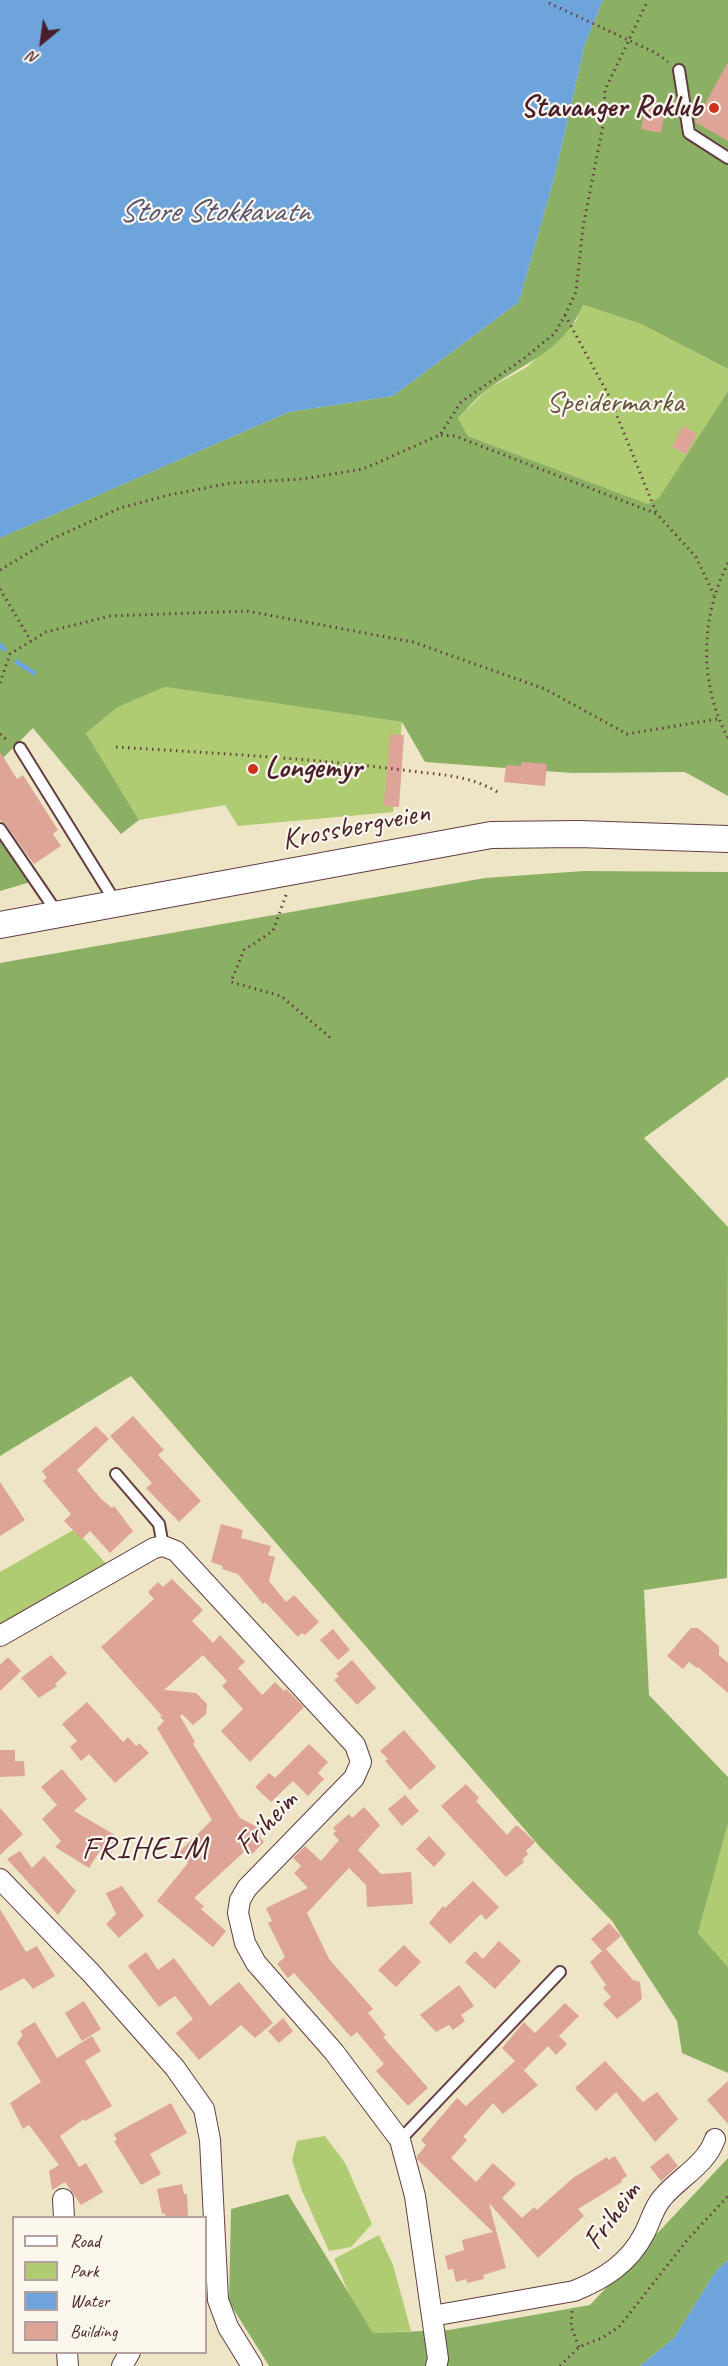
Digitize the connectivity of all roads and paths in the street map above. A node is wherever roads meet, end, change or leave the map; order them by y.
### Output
1 (648, 0) edge
2 (549, 3) dead end
3 (628, 42) junction
4 (679, 70) joint
5 (728, 158) edge
6 (566, 315) junction
7 (440, 435) junction
8 (657, 514) junction
9 (728, 563) edge
10 (0, 570) edge
11 (0, 590) edge
12 (714, 595) junction
13 (31, 641) junction
14 (0, 683) edge
15 (717, 719) junction
16 (728, 738) edge
17 (116, 747) dead end
18 (20, 748) dead end
19 (499, 793) dead end
20 (0, 829) edge
21 (728, 838) edge
22 (276, 896) dead end
23 (118, 905) junction
24 (58, 914) junction
25 (0, 925) edge
26 (332, 1039) dead end
27 (116, 1474) dead end
28 (163, 1546) junction
29 (0, 1636) edge
30 (0, 1880) edge
31 (560, 1972) dead end
32 (715, 2139) dead end
33 (400, 2140) junction
34 (728, 2196) edge
35 (574, 2291) junction
36 (432, 2316) junction
37 (579, 2347) junction
38 (252, 2366) edge
39 (436, 2366) edge
40 (560, 2366) edge

1 - 3 path
2 - 3 path
3 - 4 path
3 - 6 path
4 - 5 lane
6 - 7 path
6 - 8 path
7 - 8 path
7 - 10 path
8 - 12 path
9 - 12 path
11 - 13 path
12 - 15 path
13 - 14 path
13 - 15 path
15 - 16 path
17 - 19 path
18 - 23 lane
20 - 24 lane
21 - 23 street, Krossbergveien
22 - 26 path
23 - 24 street, Krossbergveien
24 - 25 street, Krossbergveien
27 - 28 lane
28 - 29 street
28 - 33 street, Friheim
30 - 38 street
31 - 33 lane
32 - 35 street, Friheim
33 - 36 street, Friheim
34 - 37 path
35 - 36 street, Friheim
35 - 37 path
36 - 39 street, Friheim
37 - 40 path

